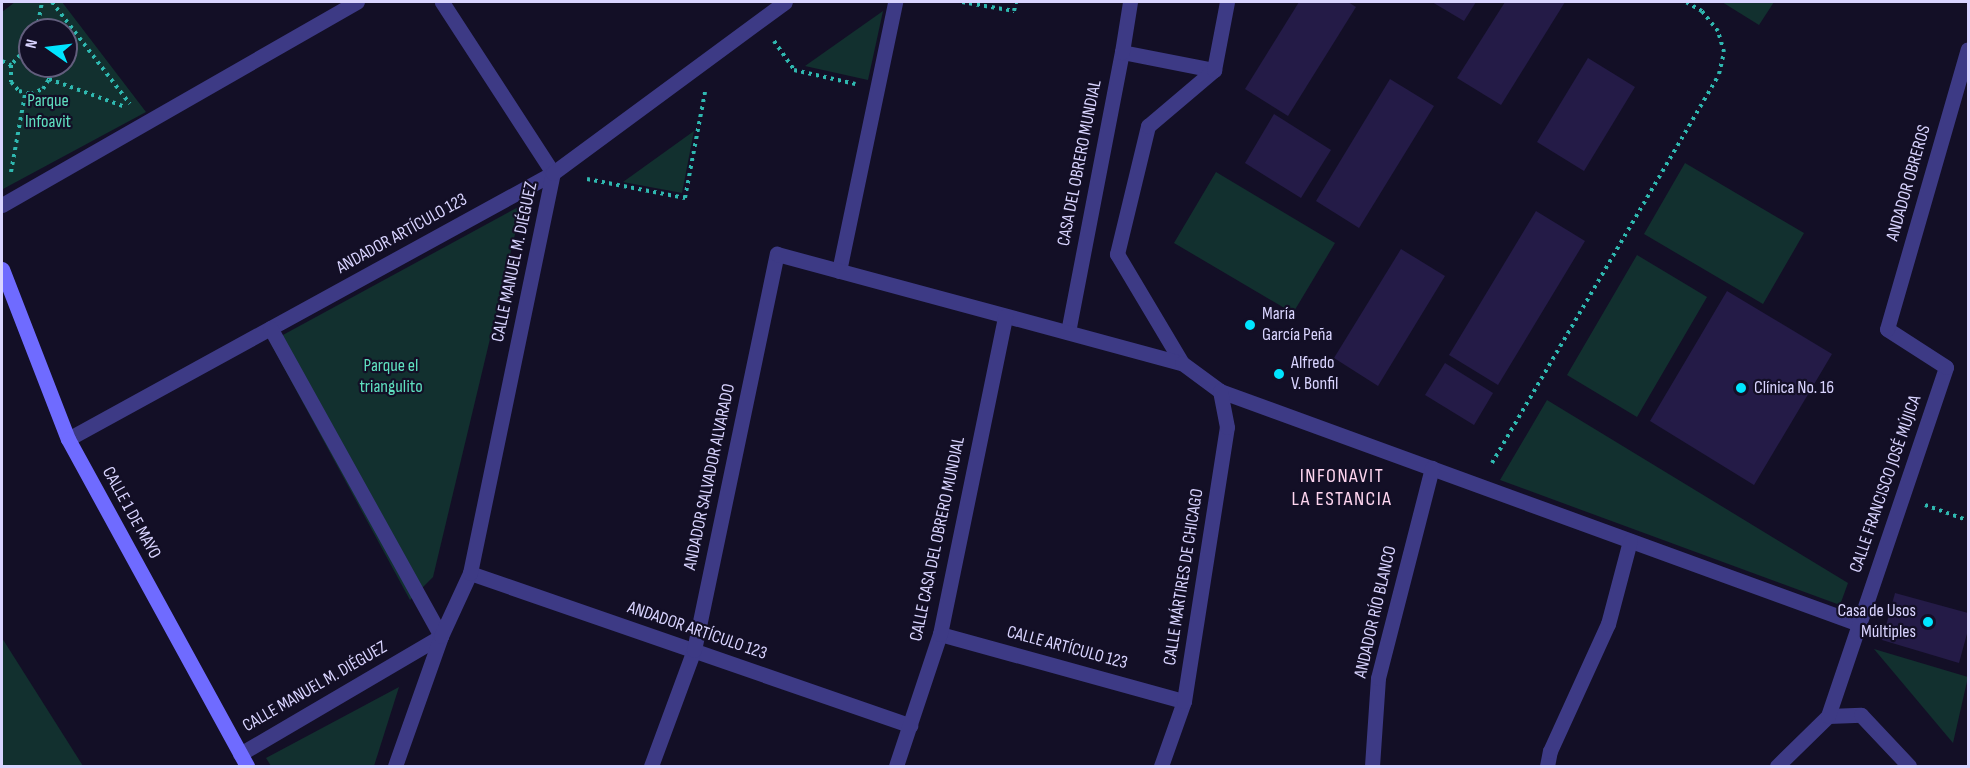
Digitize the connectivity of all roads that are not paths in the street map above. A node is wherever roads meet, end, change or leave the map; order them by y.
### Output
1 (357, 2) edge
2 (442, 2) edge
3 (785, 2) edge
4 (895, 2) edge
5 (1130, 2) edge
6 (1227, 2) edge
7 (1968, 49) edge
8 (1122, 52) junction
9 (1214, 70) junction
10 (553, 173) junction
11 (2, 205) edge
12 (2, 269) edge
13 (839, 271) junction
14 (1005, 317) junction
15 (270, 328) junction
16 (1068, 332) junction
17 (1182, 363) junction
18 (1946, 367) joint
19 (1220, 391) junction
20 (68, 439) junction
21 (1431, 468) junction
22 (1630, 541) junction
23 (470, 573) junction
24 (1859, 624) junction
25 (940, 634) junction
26 (441, 636) junction
27 (694, 650) junction
28 (1184, 701) junction
29 (1828, 716) junction
30 (910, 725) junction
31 (244, 760) edge
32 (395, 766) edge
33 (651, 766) edge
34 (896, 766) edge
35 (1161, 766) edge
36 (1372, 766) edge
37 (1546, 766) edge
38 (1777, 766) edge
39 (1909, 766) edge

1 - 11 street
2 - 10 street
3 - 10 street, CALLE MANUEL M. DIÉGUEZ
4 - 13 street
5 - 8 street, CASA DEL OBRERO MUNDIAL
6 - 9 street
7 - 18 street, ANDADOR OBREROS
8 - 9 street
8 - 16 street, CASA DEL OBRERO MUNDIAL
9 - 17 street
10 - 15 street, ANDADOR ARTÍCULO 123
10 - 23 street, CALLE MANUEL M. DIÉGUEZ
12 - 20 street, CALLE 1 DE MAYO
13 - 14 street, ANDADOR SALVADOR ALVARADO
13 - 27 street, ANDADOR SALVADOR ALVARADO
14 - 16 street, ANDADOR SALVADOR ALVARADO
14 - 25 street, CALLE CASA DEL OBRERO MUNDIAL
15 - 20 street, ANDADOR ARTÍCULO 123
15 - 26 street
16 - 17 street, ANDADOR SALVADOR ALVARADO
17 - 19 street, ANDADOR SALVADOR ALVARADO
18 - 24 street, CALLE FRANCISCO JOSÉ MÚJICA
19 - 21 street, ANDADOR SALVADOR ALVARADO
19 - 28 street, CALLE MÁRTIRES DE CHICAGO
20 - 31 street, CALLE 1 DE MAYO
21 - 22 street, ANDADOR SALVADOR ALVARADO
21 - 36 street, ANDADOR RÍO BLANCO
22 - 24 street, ANDADOR SALVADOR ALVARADO
22 - 37 street
23 - 26 street, CALLE MANUEL M. DIÉGUEZ
23 - 27 street, ANDADOR ARTÍCULO 123
24 - 29 street, CALLE FRANCISCO JOSÉ MÚJICA
25 - 28 street, CALLE ARTÍCULO 123
25 - 30 street, CALLE CASA DEL OBRERO MUNDIAL
26 - 31 street, CALLE MANUEL M. DIÉGUEZ
26 - 32 street, CALLE MANUEL M. DIÉGUEZ
27 - 30 street, ANDADOR ARTÍCULO 123
27 - 33 street, ANDADOR SALVADOR ALVARADO
28 - 35 street, CALLE MÁRTIRES DE CHICAGO
29 - 38 street, CALLE FRANCISCO JOSÉ MÚJICA
29 - 39 street
30 - 34 street, CALLE CASA DEL OBRERO MUNDIAL

